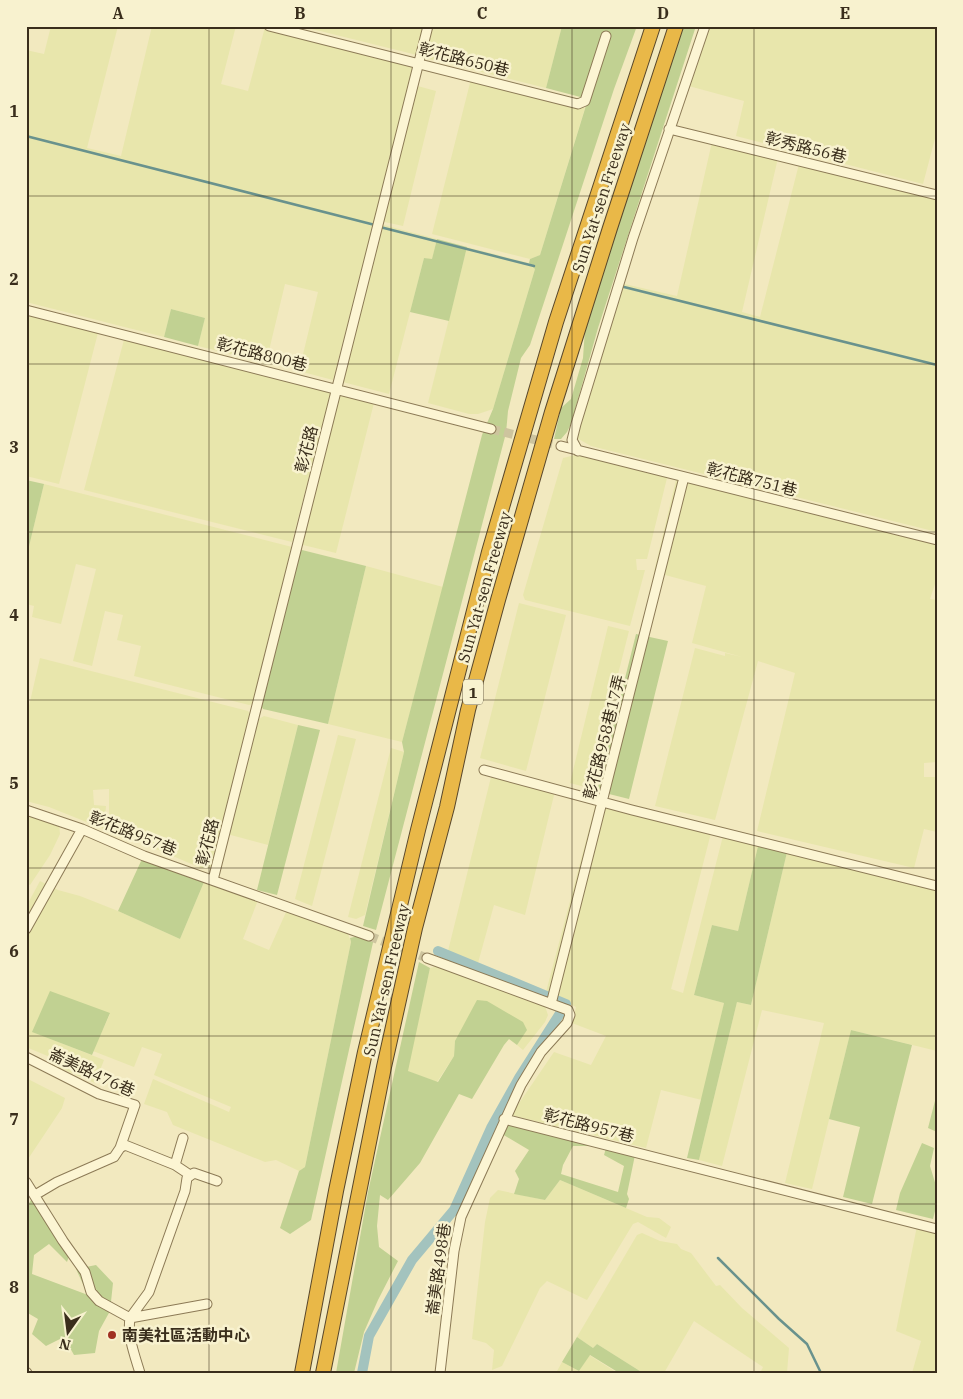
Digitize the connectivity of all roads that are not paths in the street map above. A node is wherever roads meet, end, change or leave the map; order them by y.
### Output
1 (268, 26) edge
2 (428, 26) edge
3 (653, 26) edge
4 (676, 26) edge
5 (704, 26) edge
6 (606, 36) dead end
7 (419, 63) junction
8 (669, 129) junction
9 (937, 195) edge
10 (26, 310) edge
11 (337, 389) junction
12 (490, 429) tunnel mouth
13 (561, 446) tunnel mouth
14 (578, 451) junction
15 (684, 477) junction
16 (937, 540) edge
17 (484, 770) dead end
18 (603, 802) junction
19 (26, 810) edge
20 (82, 829) junction
21 (213, 880) junction
22 (937, 886) edge
23 (26, 929) edge
24 (369, 936) tunnel mouth
25 (428, 958) tunnel mouth
26 (552, 1004) junction
27 (26, 1057) edge
28 (504, 1119) junction
29 (183, 1138) dead end
30 (120, 1148) junction
31 (175, 1165) junction
32 (190, 1175) junction
33 (216, 1181) dead end
34 (26, 1182) edge
35 (35, 1195) junction
36 (937, 1229) edge
37 (207, 1304) dead end
38 (130, 1318) junction
39 (140, 1373) edge
40 (302, 1373) edge
41 (323, 1373) edge
42 (440, 1373) edge

1 - 7 street, 彰花路650巷
2 - 7 street, 彰花路
3 - 40 highway, Sun Yat-sen Freeway / 1
4 - 41 highway, Sun Yat-sen Freeway / 1
5 - 8 street
6 - 7 street, 彰花路650巷
7 - 11 street, 彰花路
8 - 9 street, 彰秀路56巷
8 - 14 street
10 - 11 street, 彰花路800巷
11 - 12 street, 彰花路800巷
11 - 21 street, 彰花路
13 - 14 street, 彰花路751巷
14 - 15 street, 彰花路751巷
15 - 16 street, 彰花路751巷
15 - 18 street, 彰花路958巷17弄
17 - 18 street
18 - 22 street
18 - 26 street, 彰花路958巷17弄
19 - 20 street, 彰花路957巷
20 - 21 street, 彰花路957巷
20 - 23 street
21 - 24 street, 彰花路957巷
25 - 26 street
26 - 28 street
27 - 30 street, 崙美路476巷
28 - 36 street, 彰花路957巷
28 - 42 street, 崙美路498巷
29 - 31 street
30 - 31 street
30 - 35 street
31 - 32 street
32 - 33 street
32 - 38 street
34 - 35 street
35 - 38 street
37 - 38 street
38 - 39 street

